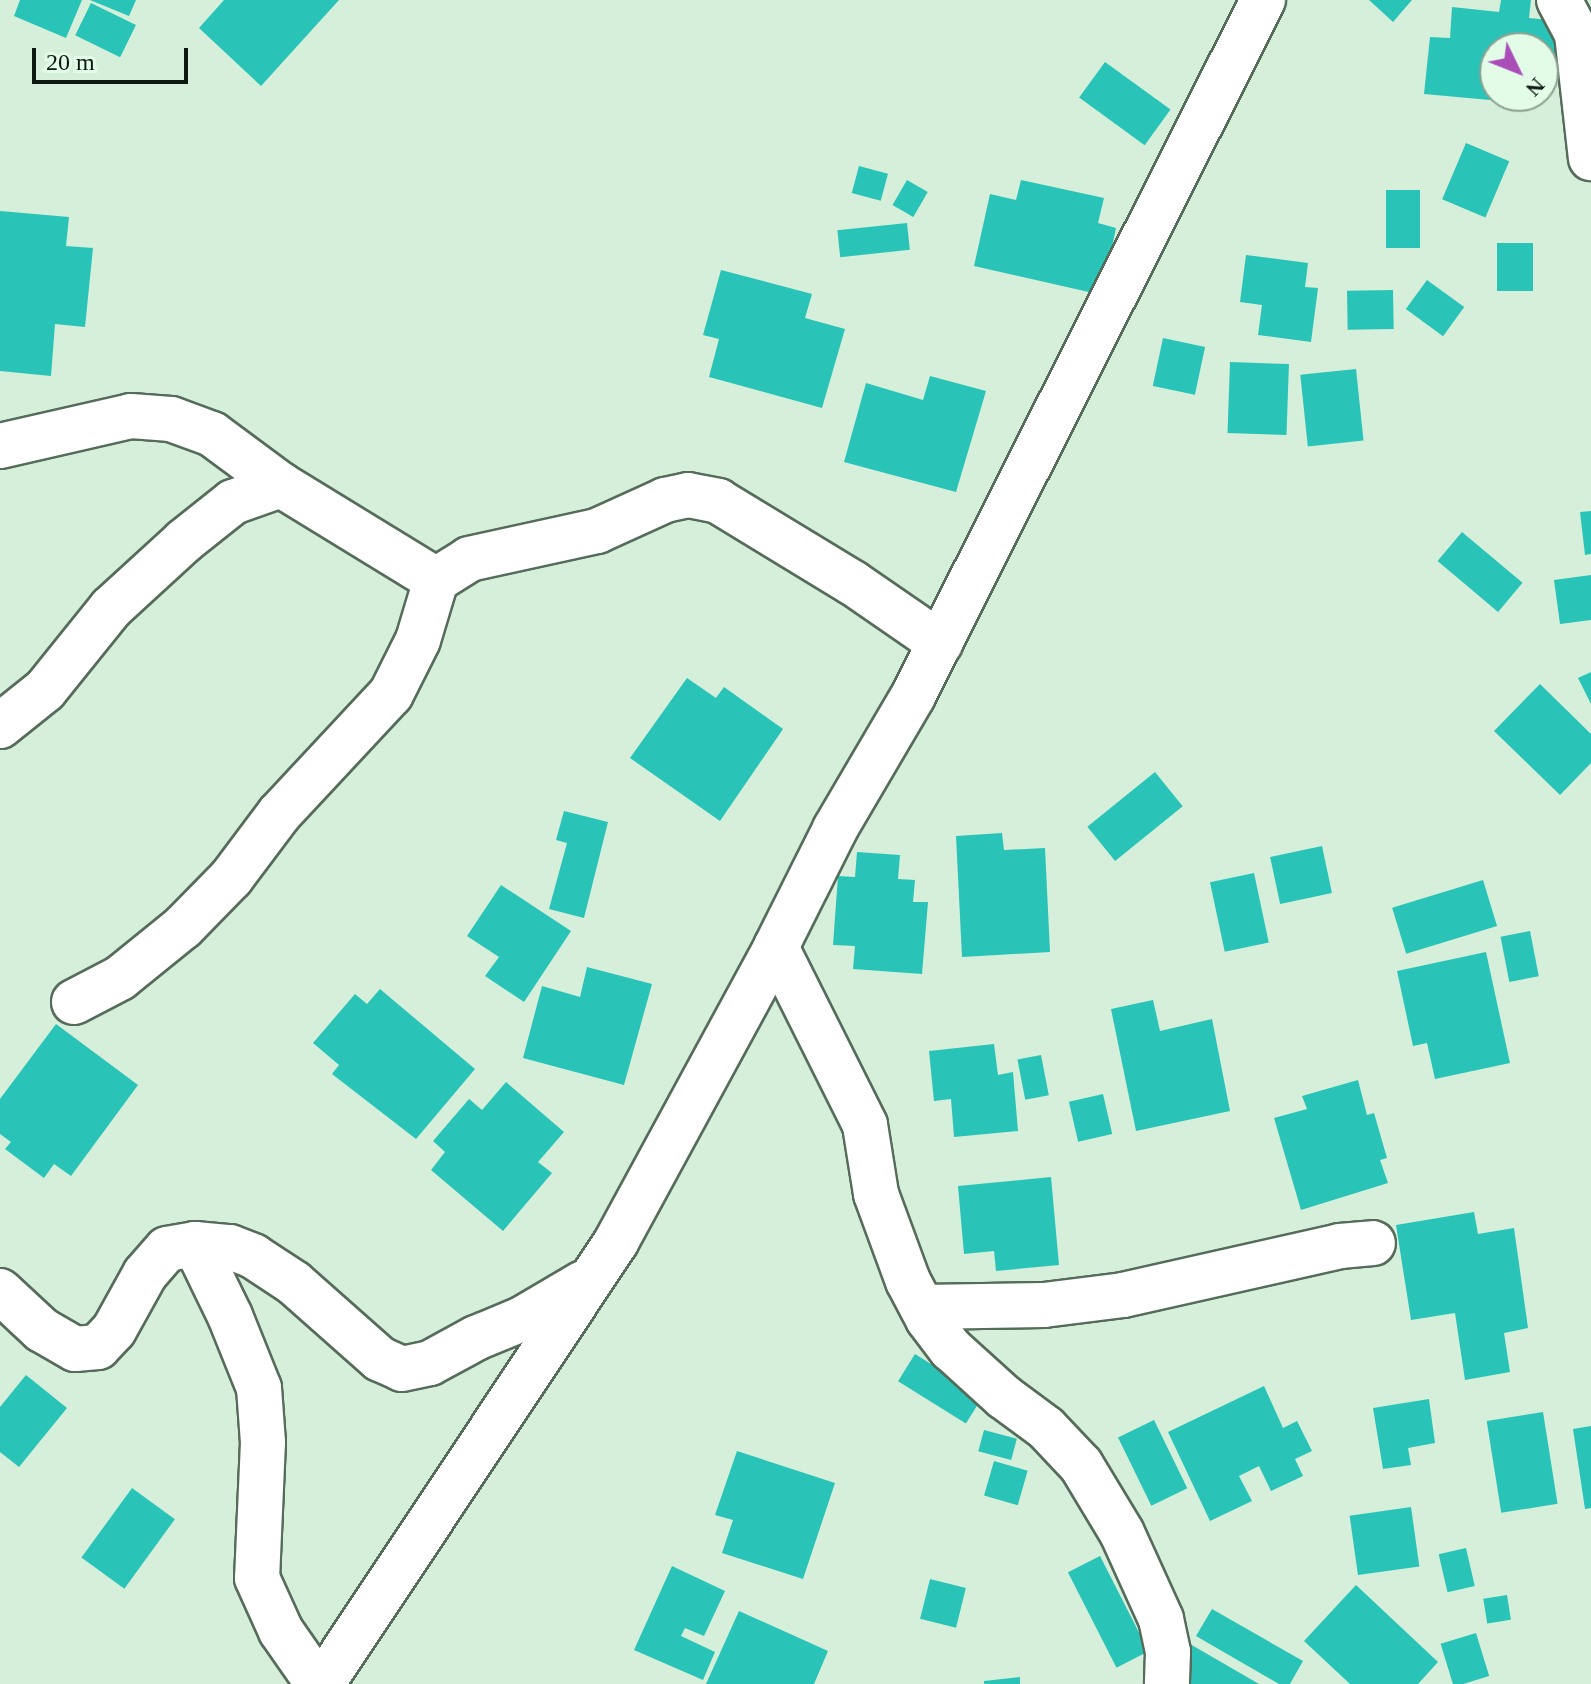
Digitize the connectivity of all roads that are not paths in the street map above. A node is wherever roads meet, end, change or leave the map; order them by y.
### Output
1 (1263, 0) edge
2 (1559, 0) edge
3 (1591, 158) edge
4 (0, 446) edge
5 (281, 485) junction
6 (436, 580) junction
7 (940, 643) junction
8 (0, 726) edge
9 (776, 947) junction
10 (74, 1002) dead end
11 (1373, 1243) dead end
12 (195, 1244) junction
13 (592, 1277) junction
14 (0, 1291) edge
15 (922, 1307) junction
16 (320, 1684) edge
17 (1167, 1684) edge

1 - 7 street
2 - 3 street
4 - 5 street
5 - 6 street
5 - 8 street
6 - 7 street
6 - 10 street
7 - 9 street
9 - 13 street
9 - 15 street
11 - 15 street
12 - 13 street
12 - 14 street
12 - 16 street
13 - 16 street
15 - 17 street

